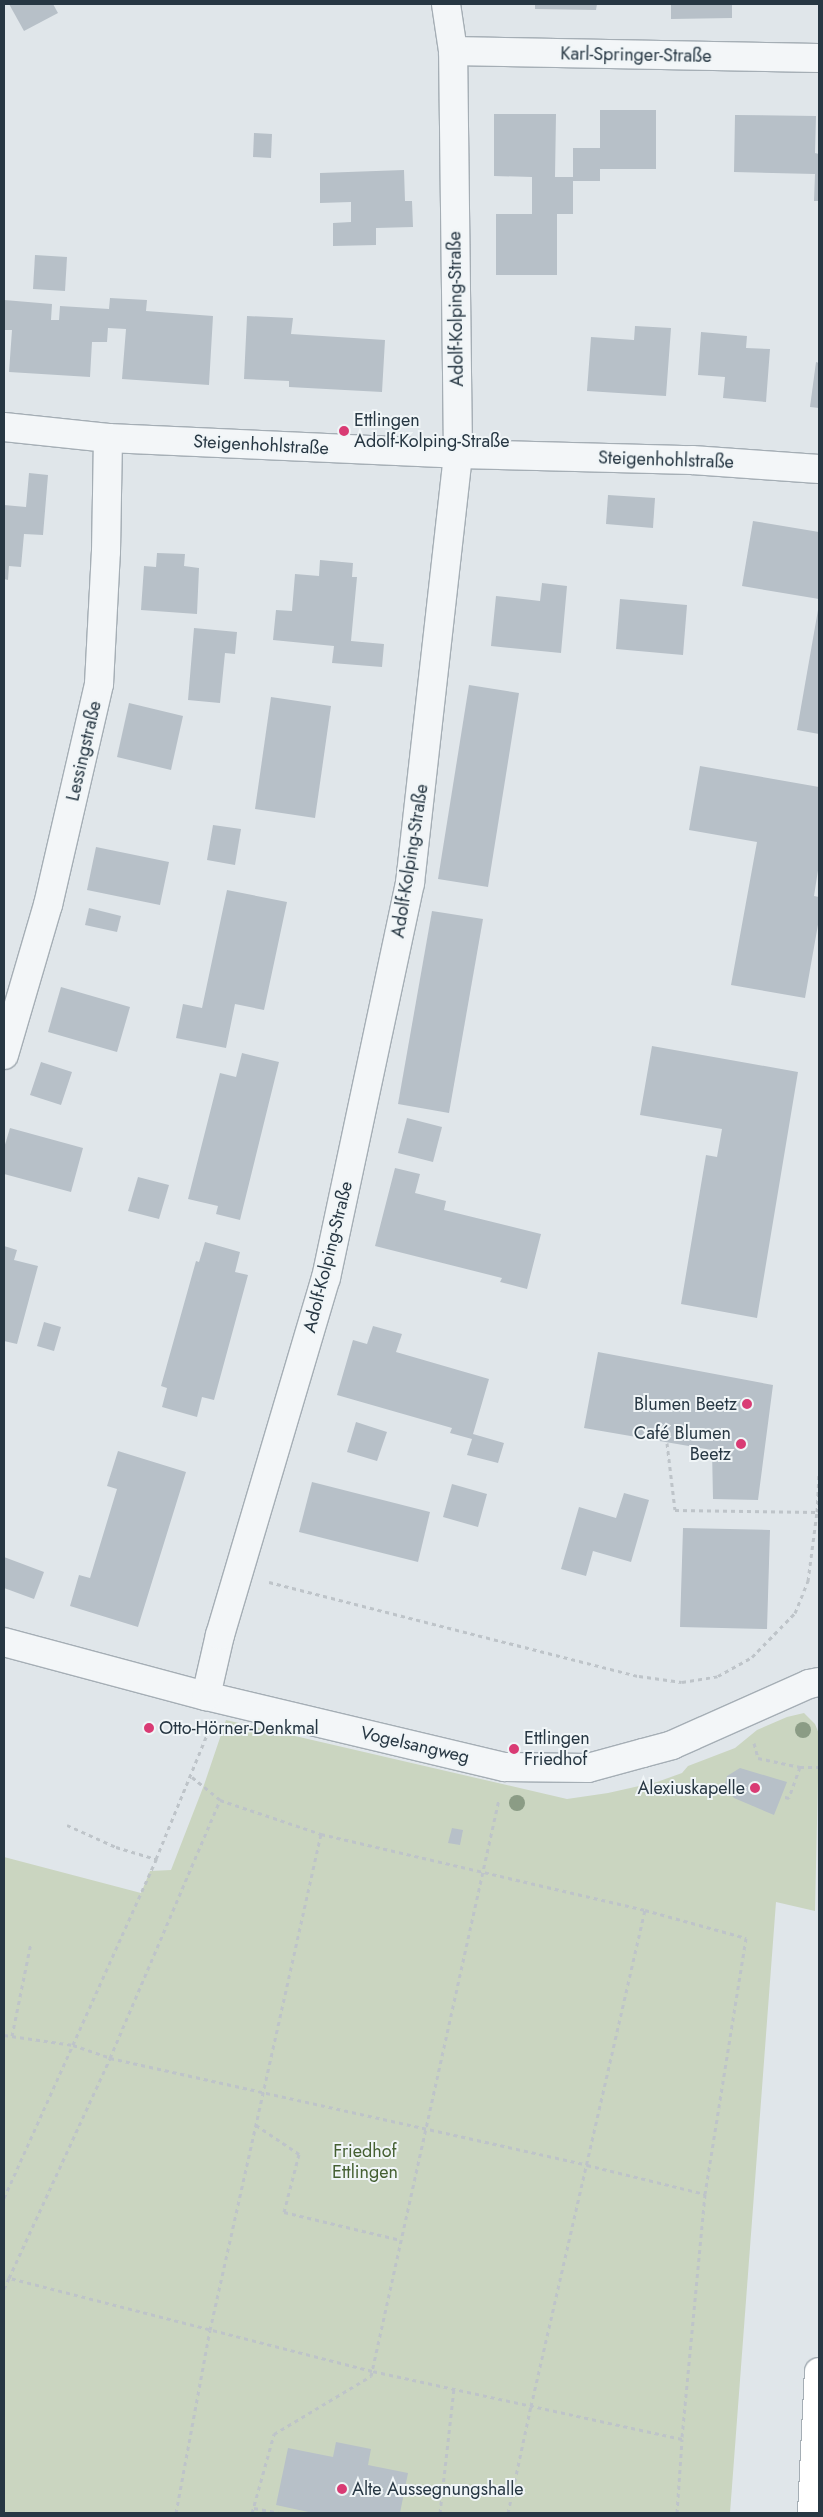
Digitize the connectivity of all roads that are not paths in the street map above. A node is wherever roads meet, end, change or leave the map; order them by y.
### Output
1 (446, 4) edge
2 (453, 51) junction
3 (819, 58) edge
4 (4, 427) edge
5 (108, 438) junction
6 (458, 454) junction
7 (819, 468) edge
8 (4, 1055) edge
9 (4, 1642) edge
10 (819, 1682) edge
11 (213, 1697) junction
12 (819, 2372) edge
13 (812, 2513) edge

1 - 2 street, Adolf-Kolping-Straße
2 - 3 street, Karl-Springer-Straße
2 - 6 street, Adolf-Kolping-Straße
4 - 5 street, Steigenhohlstraße
5 - 6 street, Steigenhohlstraße
5 - 8 street, Lessingstraße
6 - 7 street, Steigenhohlstraße
6 - 11 street, Adolf-Kolping-Straße
9 - 11 street, Vogelsangweg
10 - 11 street, Vogelsangweg
12 - 13 main road

